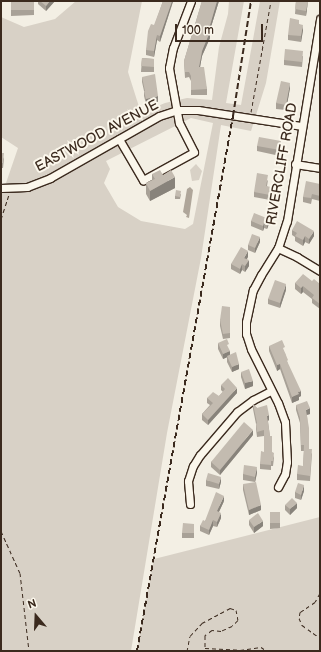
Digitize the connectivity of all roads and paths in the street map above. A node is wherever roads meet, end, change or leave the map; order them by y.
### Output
1 (191, 1) edge
2 (271, 1) edge
3 (320, 19) edge
4 (177, 110) junction
5 (250, 118) junction
6 (301, 126) junction
7 (119, 139) junction
8 (295, 164) junction
9 (320, 168) edge
10 (1, 188) edge
11 (11, 189) junction
12 (1, 220) edge
13 (278, 248) junction
14 (320, 271) edge
15 (271, 391) junction
16 (278, 487) dead end
17 (190, 504) dead end
18 (1, 531) edge
19 (320, 593) edge
20 (320, 638) edge
21 (29, 651) edge
22 (186, 651) edge
23 (268, 651) edge

1 - 4 street
2 - 5 path
3 - 6 street, RIVERCLIFF ROAD
4 - 5 street, EASTWOOD AVENUE
4 - 7 street, EASTWOOD AVENUE
4 - 7 street
5 - 6 street, EASTWOOD AVENUE
6 - 8 street, RIVERCLIFF ROAD
7 - 11 street, EASTWOOD AVENUE
8 - 9 street
8 - 13 street, RIVERCLIFF ROAD
10 - 11 street, EASTWOOD AVENUE
11 - 12 path
13 - 14 street
13 - 15 street, RIVERCLIFF ROAD
15 - 16 street, RIVERCLIFF ROAD
15 - 17 street
18 - 21 path
19 - 20 path
22 - 23 path

